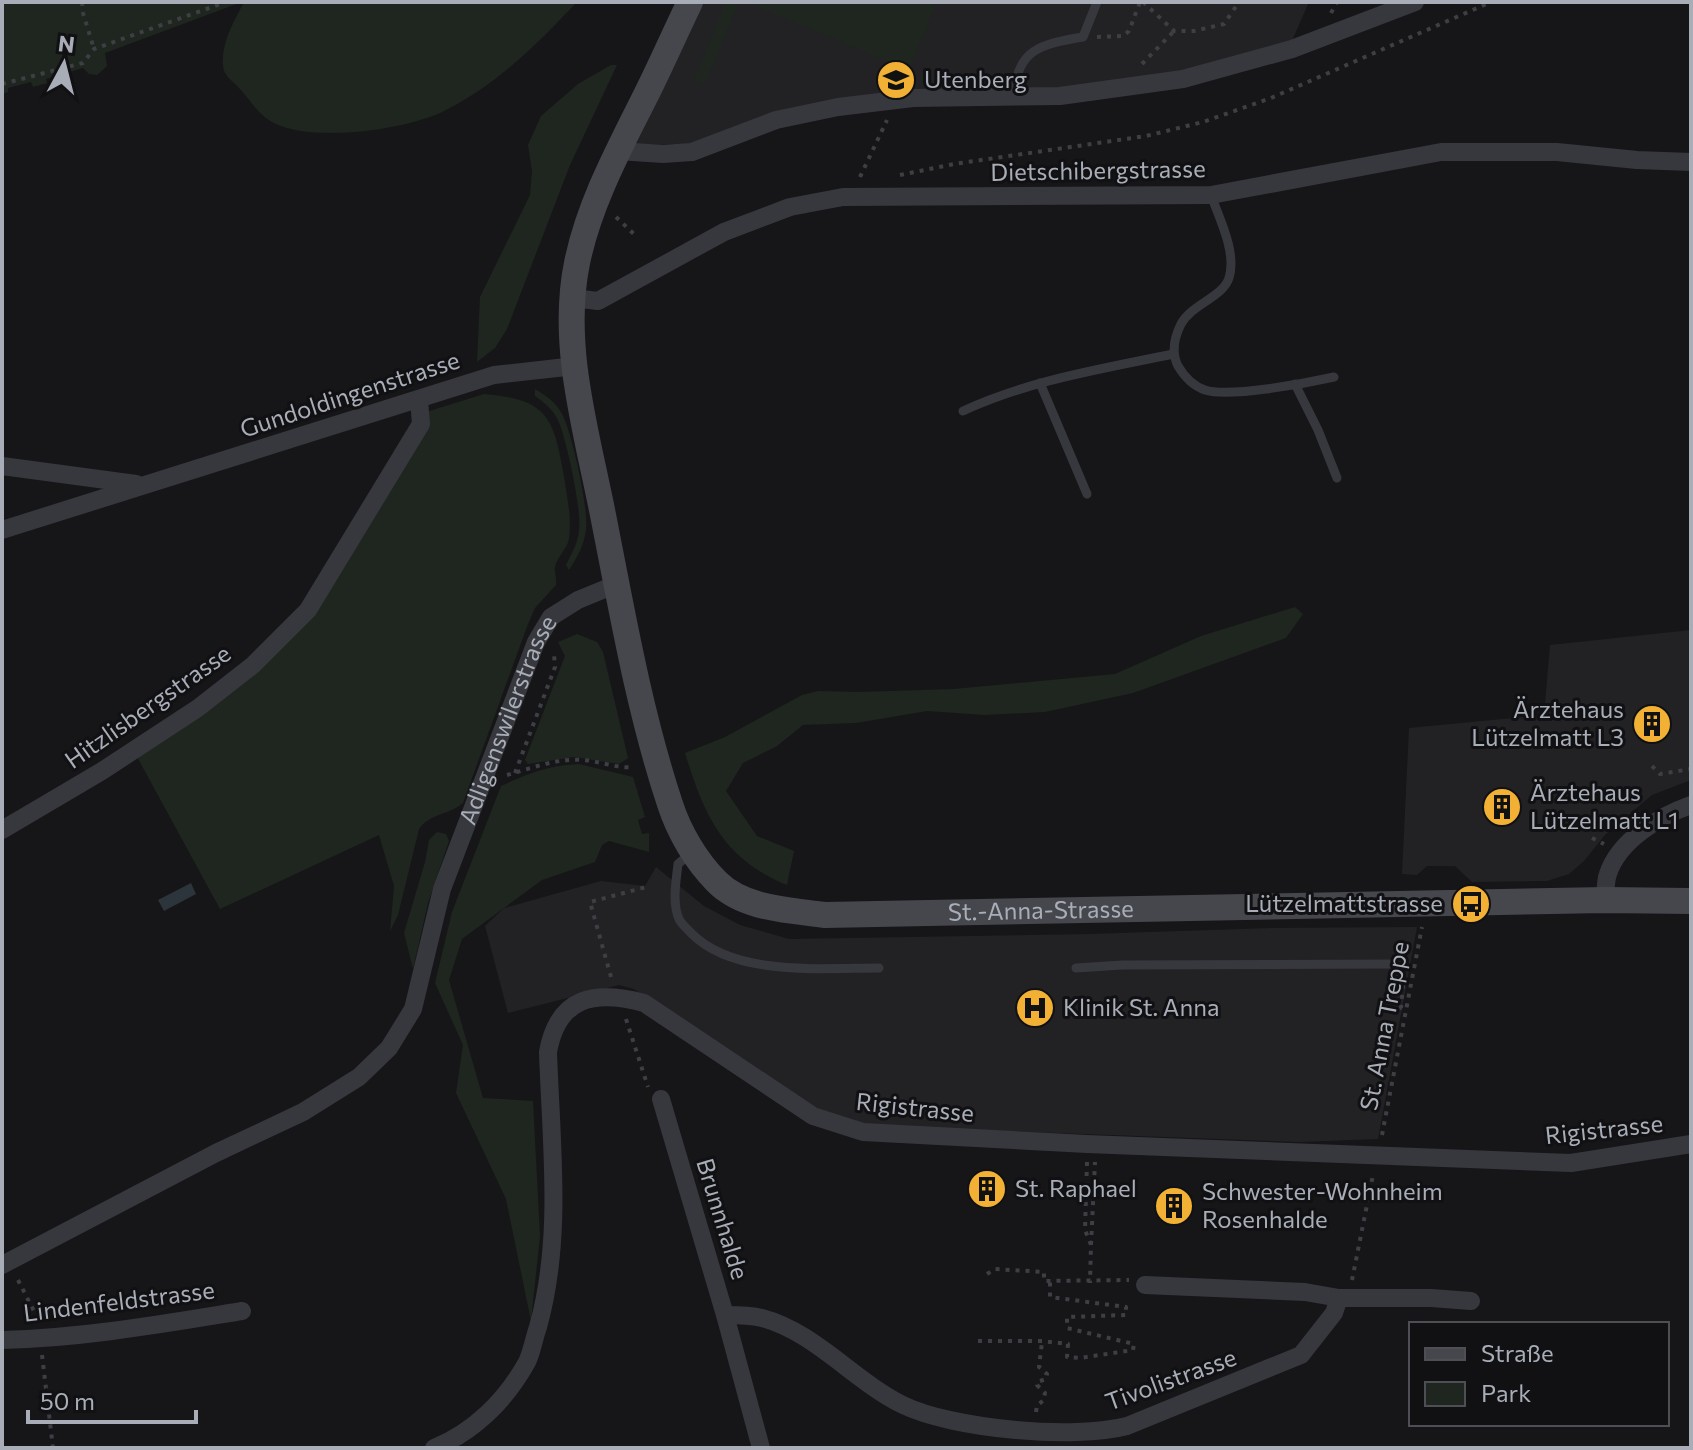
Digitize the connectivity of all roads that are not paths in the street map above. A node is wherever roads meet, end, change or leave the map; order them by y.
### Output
1 (690, 2) edge
2 (1097, 2) edge
3 (1415, 2) edge
4 (1014, 97) junction
5 (618, 151) junction
6 (1691, 162) edge
7 (1211, 195) junction
8 (573, 298) junction
9 (1173, 354) junction
10 (575, 366) junction
11 (1334, 377) dead end
12 (1040, 383) junction
13 (1295, 384) junction
14 (419, 400) junction
15 (963, 411) dead end
16 (2, 466) edge
17 (1337, 478) dead end
18 (143, 485) junction
19 (1087, 494) dead end
20 (2, 530) edge
21 (617, 584) junction
22 (1691, 805) edge
23 (2, 830) edge
24 (693, 852) junction
25 (1605, 900) junction
26 (1691, 901) edge
27 (1393, 964) road end
28 (879, 968) dead end
29 (1076, 968) dead end
30 (661, 1099) road end
31 (1691, 1144) edge
32 (4, 1258) edge
33 (1145, 1285) road end
34 (1345, 1293) junction
35 (1471, 1301) dead end
36 (242, 1311) dead end
37 (725, 1315) junction
38 (2, 1340) edge
39 (434, 1448) edge
40 (761, 1448) edge

1 - 5 main road
2 - 4 lane
3 - 4 street
4 - 5 street
5 - 8 main road
6 - 7 street, Dietschibergstrasse
7 - 8 street, Dietschibergstrasse
7 - 9 lane
8 - 10 main road
9 - 12 lane
9 - 13 lane
10 - 14 street, Gundoldingenstrasse
10 - 21 main road
11 - 13 lane
12 - 15 lane
12 - 19 lane
13 - 17 lane
14 - 18 street, Gundoldingenstrasse
14 - 23 street, Hitzlisbergstrasse
16 - 18 street
18 - 20 street, Gundoldingenstrasse
21 - 24 main road, St.-Anna-Strasse
21 - 32 street, Adligenswilerstrasse
22 - 25 street
24 - 25 main road, St.-Anna-Strasse
24 - 28 lane
25 - 26 main road, St.-Anna-Strasse
27 - 29 lane
30 - 37 street, Brunnhalde
31 - 39 street, Rigistrasse
33 - 34 street
34 - 35 street
34 - 37 street, Tivolistrasse
36 - 38 street, Lindenfeldstrasse
37 - 40 street, Brunnhalde

